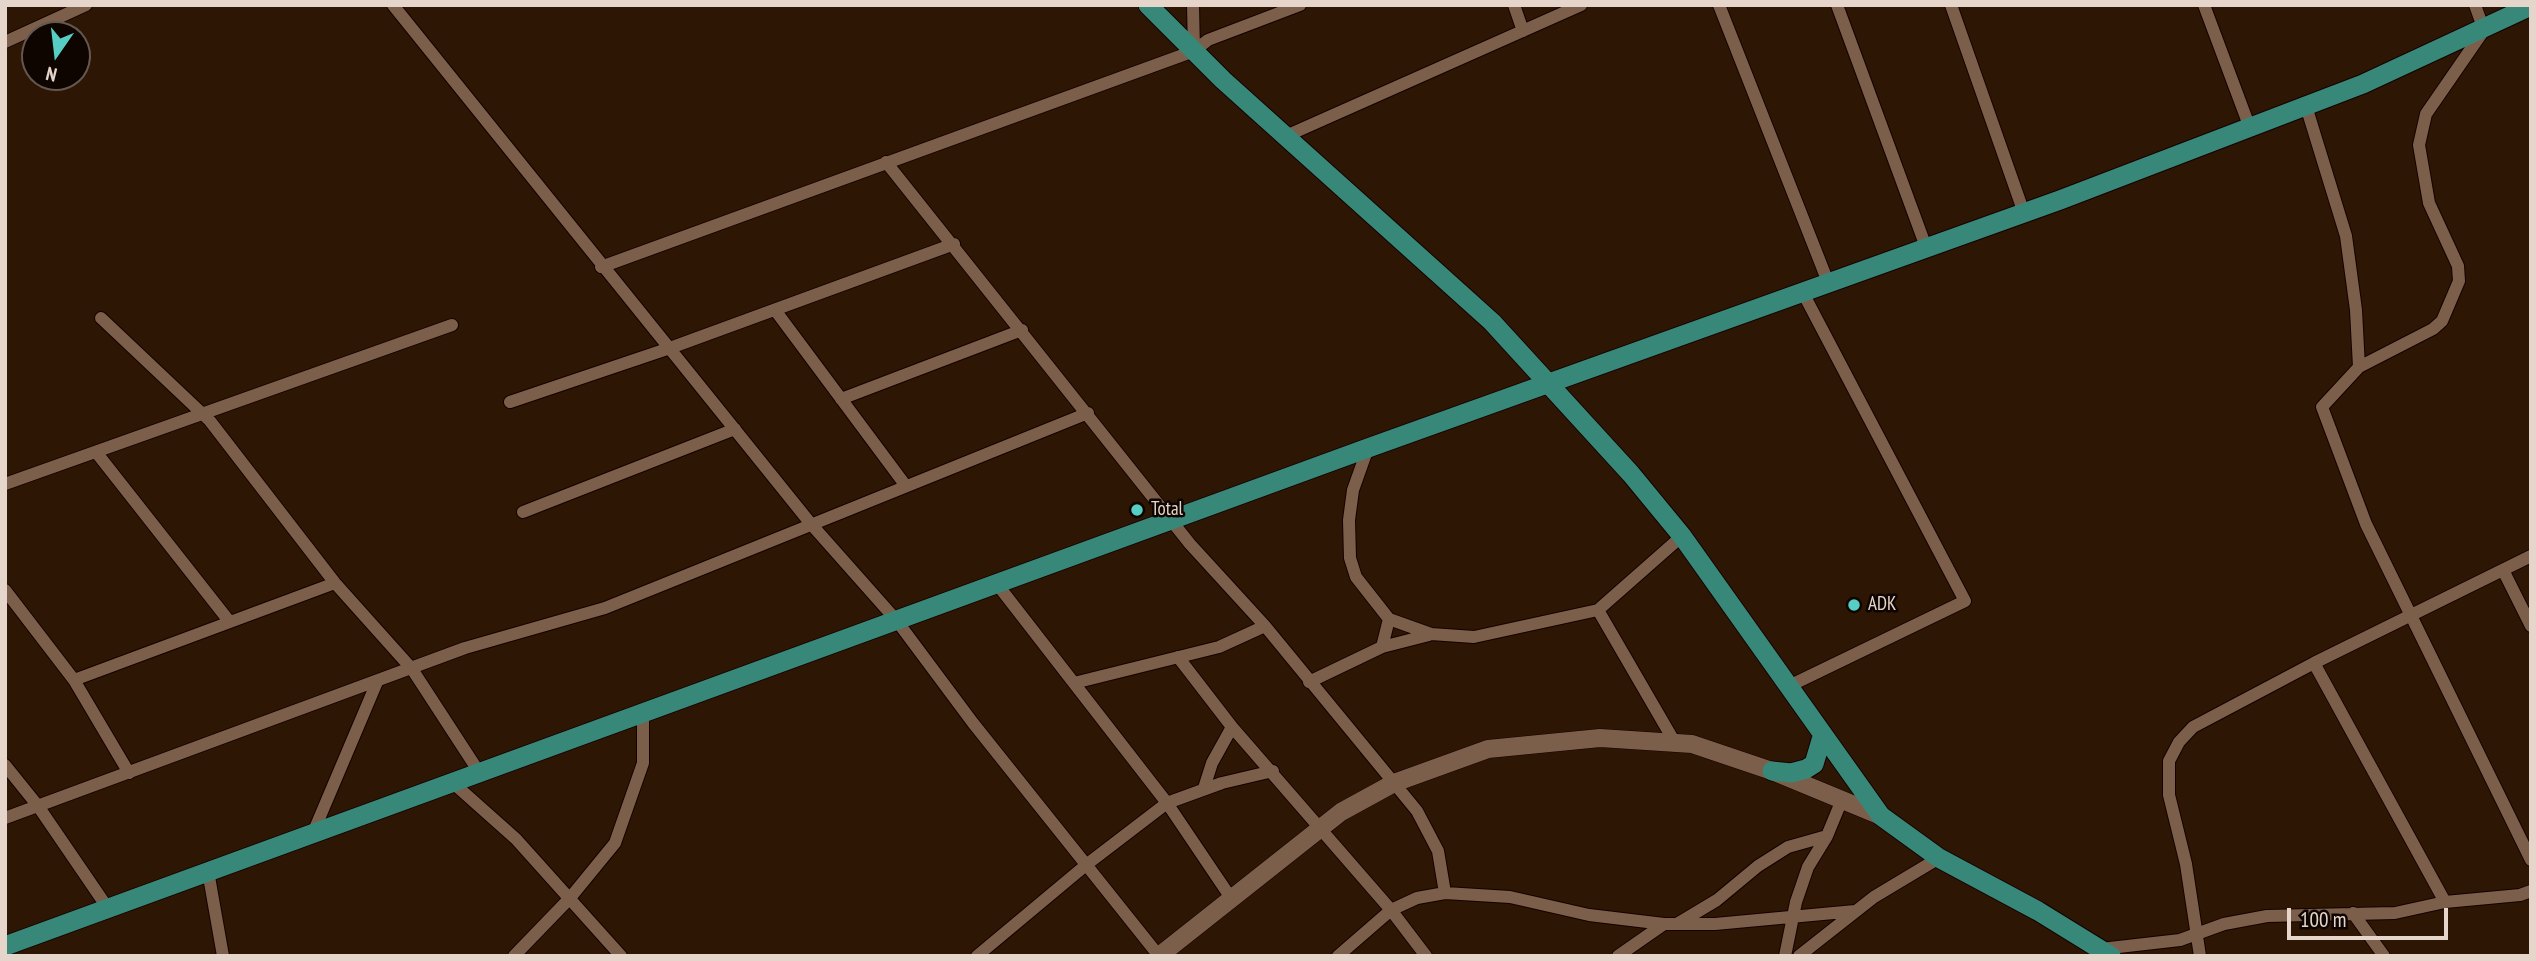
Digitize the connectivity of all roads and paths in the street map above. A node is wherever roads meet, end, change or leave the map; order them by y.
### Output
1 (86, 5) edge
2 (393, 5) edge
3 (1148, 5) edge
4 (1193, 5) edge
5 (1300, 5) edge
6 (1514, 5) edge
7 (1581, 5) edge
8 (1719, 5) edge
9 (1837, 5) edge
10 (1951, 5) edge
11 (2204, 5) edge
12 (2475, 5) edge
13 (2531, 6) edge
14 (2484, 30) junction
15 (1523, 31) junction
16 (5, 42) edge
17 (1194, 51) junction
18 (2306, 106) junction
19 (2250, 128) junction
20 (1286, 136) junction
21 (886, 162) junction
22 (2024, 213) junction
23 (954, 244) junction
24 (1926, 247) junction
25 (601, 267) junction
26 (1828, 282) junction
27 (1802, 291) junction
28 (775, 310) junction
29 (101, 318) dead end
30 (452, 325) dead end
31 (1022, 330) junction
32 (670, 348) junction
33 (2359, 367) junction
34 (1549, 384) junction
35 (841, 399) junction
36 (510, 402) dead end
37 (1088, 413) junction
38 (202, 414) junction
39 (735, 429) junction
40 (1368, 448) junction
41 (96, 452) junction
42 (5, 484) edge
43 (906, 486) junction
44 (523, 512) dead end
45 (1173, 520) junction
46 (811, 524) junction
47 (1682, 536) junction
48 (2531, 556) edge
49 (2503, 570) junction
50 (335, 583) junction
51 (997, 584) junction
52 (5, 590) edge
53 (1598, 610) junction
54 (2411, 615) junction
55 (1389, 619) junction
56 (229, 621) junction
57 (897, 621) junction
58 (1265, 626) junction
59 (2531, 626) edge
60 (1431, 635) junction
61 (1382, 647) junction
62 (1178, 657) junction
63 (2314, 663) junction
64 (412, 669) junction
65 (74, 680) junction
66 (377, 682) junction
67 (1309, 682) junction
68 (1074, 683) junction
69 (1787, 687) junction
70 (643, 713) junction
71 (1232, 727) junction
72 (1822, 737) junction
73 (1674, 741) junction
74 (5, 765) edge
75 (1273, 771) junction
76 (1772, 771) junction
77 (479, 772) junction
78 (129, 773) junction
79 (452, 782) junction
80 (1394, 783) junction
81 (1204, 788) junction
82 (1840, 802) junction
83 (1167, 803) junction
84 (38, 806) junction
85 (1881, 816) junction
86 (5, 818) edge
87 (1320, 826) junction
88 (313, 833) junction
89 (1827, 836) junction
90 (1939, 858) junction
91 (2531, 860) edge
92 (1086, 865) junction
93 (208, 871) junction
94 (2531, 891) edge
95 (1445, 893) junction
96 (570, 898) junction
97 (1231, 898) junction
98 (2445, 902) junction
99 (107, 907) junction
100 (1391, 910) junction
101 (1855, 911) junction
102 (2353, 913) junction
103 (1792, 916) junction
104 (1670, 924) junction
105 (2195, 935) junction
106 (5, 946) edge
107 (2106, 952) edge
108 (223, 956) edge
109 (514, 956) edge
110 (621, 956) edge
111 (977, 956) edge
112 (1159, 956) edge
113 (1338, 956) edge
114 (1426, 956) edge
115 (1618, 956) edge
116 (1785, 956) edge
117 (1799, 956) edge
118 (2200, 956) edge
119 (2384, 956) edge

1 - 16 street
2 - 25 street
3 - 17 main road
4 - 17 street
5 - 17 street
6 - 15 street
7 - 15 street
8 - 26 street
9 - 24 street
10 - 22 street
11 - 19 street
12 - 14 street
13 - 14 main road
14 - 18 main road
14 - 33 street
15 - 20 street
17 - 20 main road
17 - 21 street
18 - 19 main road
18 - 33 street
19 - 22 main road
20 - 34 main road
21 - 23 street
21 - 25 street
22 - 24 main road
23 - 28 street
23 - 31 street
24 - 26 main road
25 - 32 street
26 - 27 main road
27 - 34 main road
27 - 69 street
28 - 32 street
28 - 35 street
29 - 38 street
30 - 38 street
31 - 35 street
31 - 37 street
32 - 36 street
32 - 39 street
33 - 54 street
34 - 40 main road
34 - 47 main road
35 - 43 street
37 - 43 street
37 - 45 street
38 - 41 street
38 - 50 street
39 - 44 street
39 - 46 street
40 - 45 main road
40 - 55 street
41 - 42 street
41 - 56 street
43 - 46 street
45 - 51 main road
45 - 58 street
46 - 57 street
46 - 64 street
47 - 53 street
47 - 69 main road
48 - 49 street
49 - 54 street
49 - 59 street
50 - 56 street
50 - 64 street
51 - 57 main road
51 - 68 street
52 - 65 street
53 - 60 street
53 - 73 street
54 - 63 street
54 - 91 street
55 - 60 street
55 - 61 street
56 - 65 street
57 - 70 main road
57 - 92 street
58 - 62 street
58 - 67 street
60 - 61 street
61 - 67 street
62 - 68 street
62 - 71 street
63 - 98 street
63 - 105 street
64 - 66 street
64 - 77 street
65 - 78 street
66 - 78 street
66 - 88 street
67 - 80 street
68 - 83 street
69 - 72 main road
70 - 77 main road
70 - 96 street
71 - 75 street
71 - 81 street
72 - 76 main road
72 - 85 main road
73 - 76 main road
73 - 80 main road
74 - 84 street
75 - 81 street
75 - 87 street
76 - 82 main road
77 - 79 main road
78 - 84 street
79 - 88 main road
79 - 96 street
80 - 87 main road
80 - 95 street
81 - 83 street
82 - 85 main road
82 - 89 street
83 - 92 street
83 - 97 street
84 - 86 street
84 - 99 street
85 - 90 main road
87 - 97 main road
87 - 100 street
88 - 93 main road
89 - 103 street
89 - 104 street
90 - 101 street
90 - 107 main road
92 - 111 street
92 - 112 street
93 - 99 main road
93 - 108 street
94 - 98 street
95 - 100 street
95 - 104 street
96 - 109 street
96 - 110 street
97 - 112 main road
98 - 102 street
99 - 106 main road
100 - 113 street
100 - 114 street
101 - 103 street
101 - 117 street
102 - 105 street
102 - 119 street
103 - 104 street
103 - 116 street
104 - 115 street
105 - 107 street
105 - 118 street

